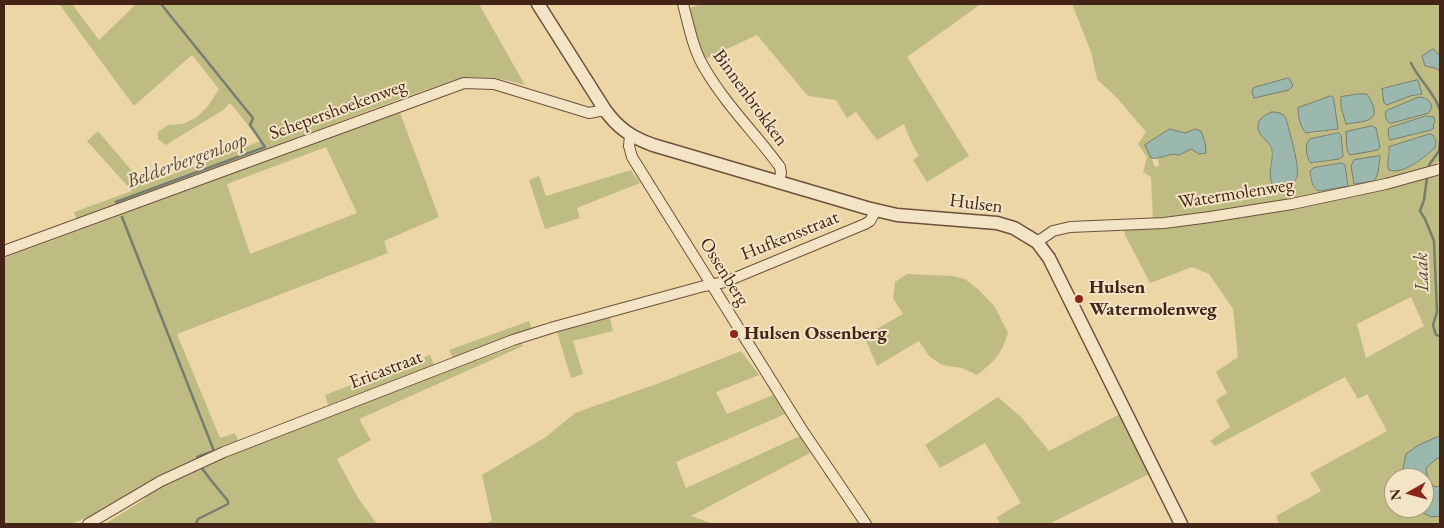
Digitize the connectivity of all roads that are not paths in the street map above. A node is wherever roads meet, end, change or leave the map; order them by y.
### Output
1 (538, 4) edge
2 (683, 4) edge
3 (604, 110) junction
4 (630, 136) junction
5 (1440, 169) edge
6 (779, 182) junction
7 (876, 210) junction
8 (1037, 242) junction
9 (4, 251) edge
10 (712, 285) junction
11 (88, 524) edge
12 (866, 524) edge
13 (1181, 524) edge

1 - 3 street
2 - 6 street, Binnenbrokken
3 - 4 street
3 - 9 street, Schepershoekenweg
4 - 6 street, Hulsen
4 - 10 street, Ossenberg
5 - 8 street, Watermolenweg
6 - 7 street, Hulsen
7 - 8 street, Hulsen
7 - 10 street, Hufkensstraat
8 - 13 street, Hulsen
10 - 11 street, Ericastraat
10 - 12 street, Ossenberg

